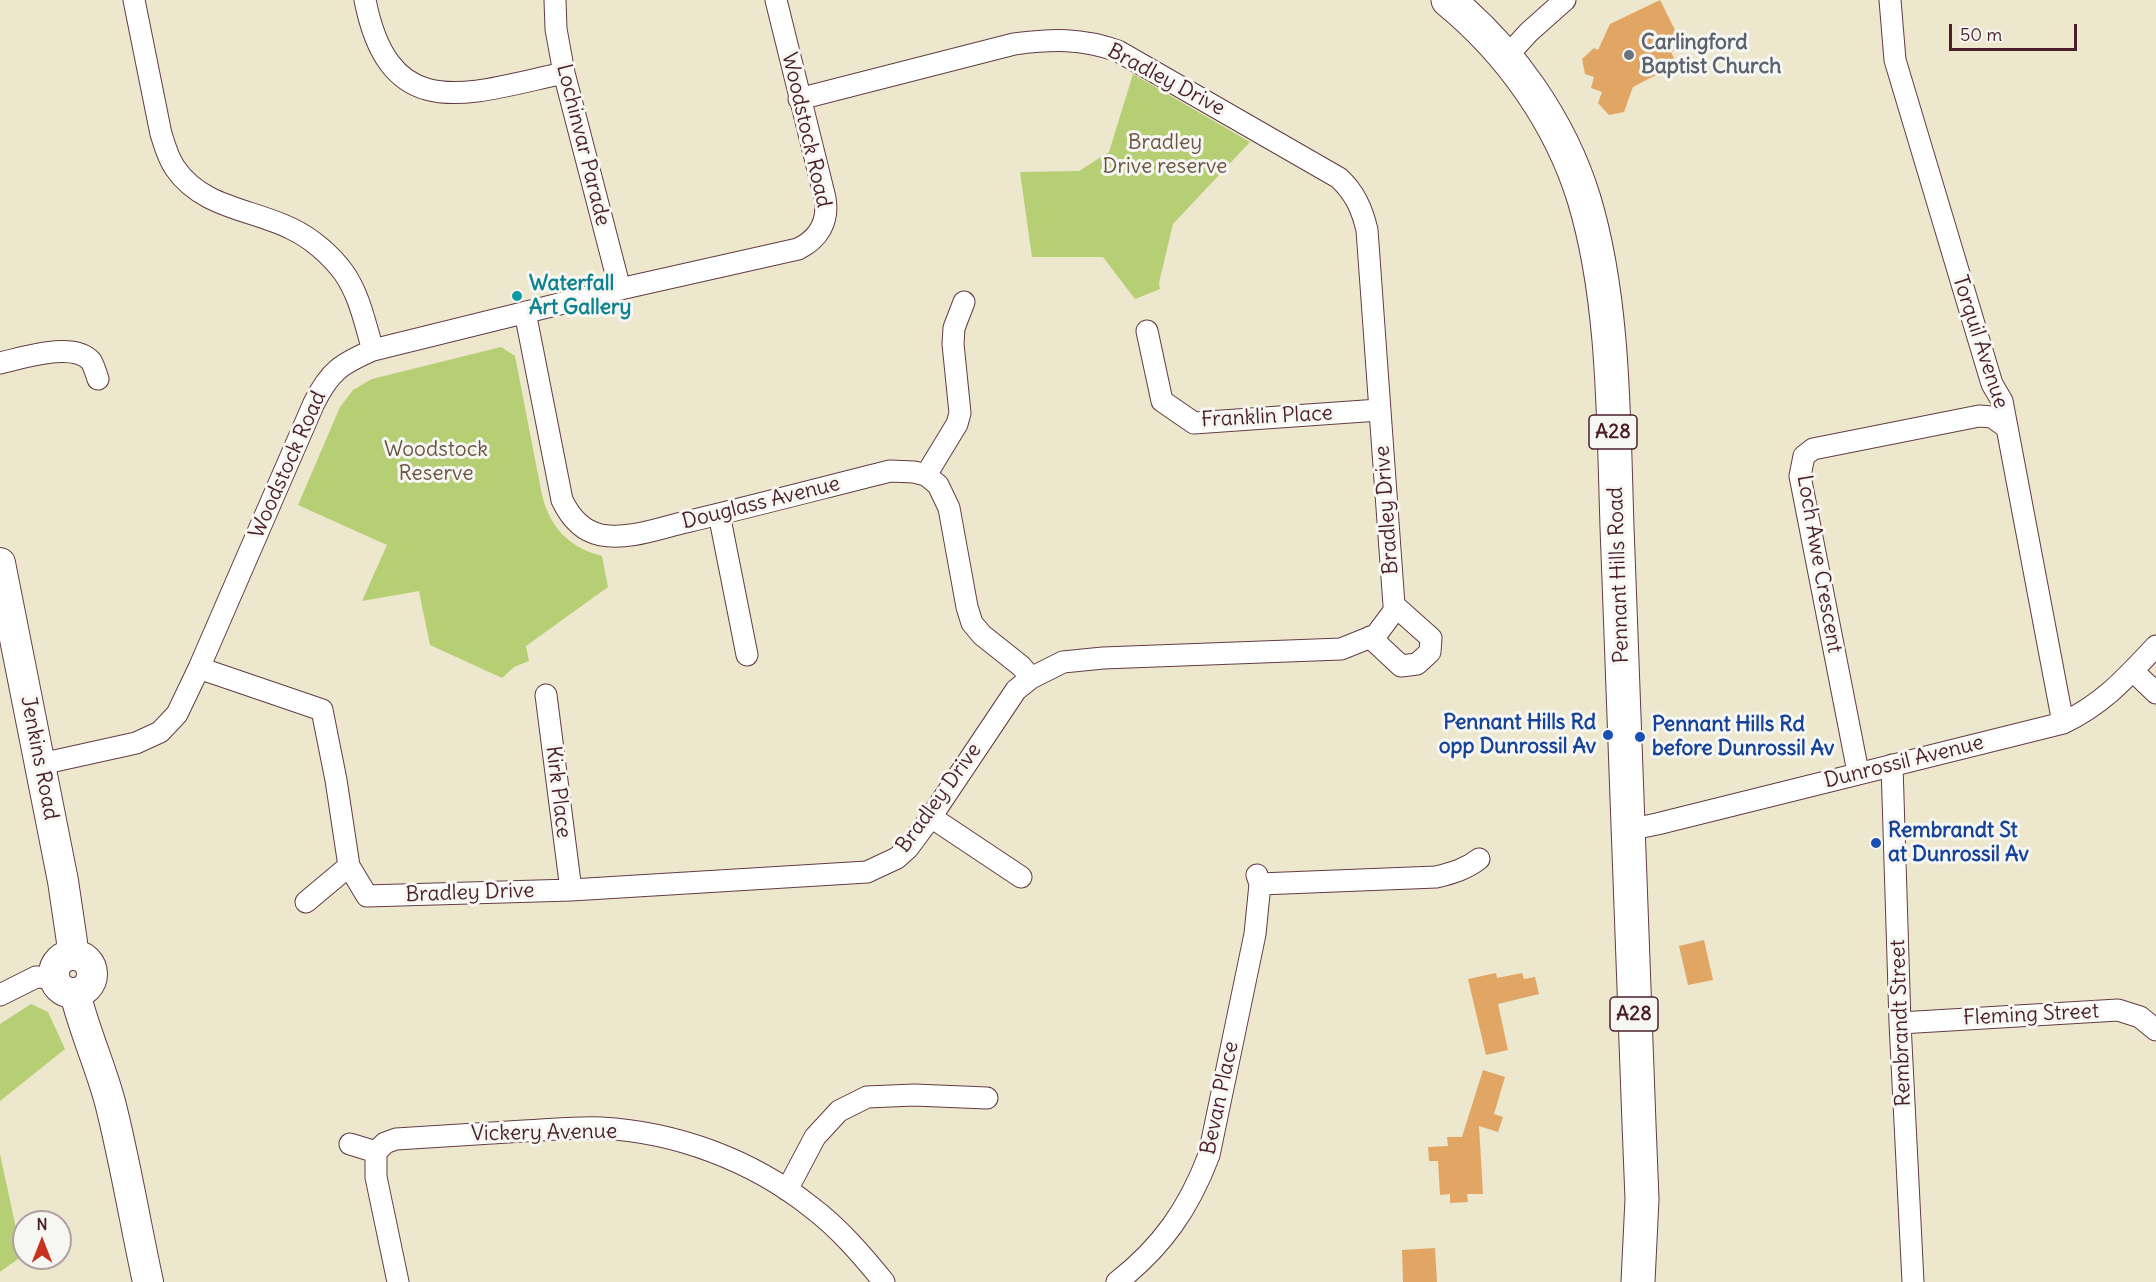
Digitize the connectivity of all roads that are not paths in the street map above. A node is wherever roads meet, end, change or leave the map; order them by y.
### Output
1 (134, 0) edge
2 (365, 0) edge
3 (555, 0) edge
4 (776, 0) edge
5 (1448, 0) edge
6 (1565, 0) edge
7 (1890, 0) edge
8 (1506, 57) junction
9 (564, 72) junction
10 (799, 99) junction
11 (620, 289) junction
12 (964, 302) dead end
13 (525, 312) junction
14 (1147, 331) dead end
15 (373, 350) junction
16 (0, 363) edge
17 (98, 379) dead end
18 (1379, 410) junction
19 (2006, 427) junction
20 (926, 475) junction
21 (719, 514) junction
22 (0, 563) edge
23 (1394, 605) junction
24 (1370, 637) junction
25 (2156, 646) edge
26 (747, 655) dead end
27 (199, 668) junction
28 (2133, 671) junction
29 (1031, 678) junction
30 (2156, 693) edge
31 (546, 695) dead end
32 (2062, 723) junction
33 (41, 764) junction
34 (1892, 765) junction
35 (1858, 772) junction
36 (931, 816) junction
37 (1628, 830) junction
38 (1479, 860) dead end
39 (349, 866) junction
40 (1021, 876) dead end
41 (571, 890) junction
42 (306, 902) dead end
43 (67, 975) junction
44 (0, 995) edge
45 (1900, 1023) junction
46 (2156, 1030) edge
47 (987, 1098) dead end
48 (350, 1144) dead end
49 (376, 1152) junction
50 (787, 1190) junction
51 (1642, 1199) junction
52 (148, 1282) edge
53 (398, 1282) edge
54 (884, 1282) edge
55 (1117, 1282) edge
56 (1638, 1282) edge
57 (1657, 1282) edge
58 (1913, 1282) edge

1 - 15 street
2 - 9 street
3 - 9 street, Lochinvar Parade
4 - 10 street, Woodstock Road
5 - 8 highway, Pennant Hills Road / A28
6 - 8 street
7 - 19 street, Torquil Avenue
8 - 37 highway, Pennant Hills Road / A28
9 - 11 street, Lochinvar Parade
10 - 11 street, Woodstock Road
10 - 18 street, Bradley Drive
11 - 13 street, Woodstock Road
12 - 20 street
13 - 15 street, Woodstock Road
13 - 21 street, Douglass Avenue
14 - 18 street, Franklin Place
15 - 27 street, Woodstock Road
16 - 17 street
18 - 23 street, Bradley Drive
19 - 32 street, Torquil Avenue
19 - 35 street, Loch Awe Crescent
20 - 21 street, Douglass Avenue
20 - 29 street
21 - 26 street
22 - 33 main road, Jenkins Road
23 - 24 street, Bradley Drive
23 - 24 street, Bradley Drive
24 - 29 street, Bradley Drive
25 - 28 street, Dunrossil Avenue
27 - 33 street, Woodstock Road
27 - 39 street, Bradley Drive
28 - 30 street
28 - 32 street, Dunrossil Avenue
29 - 36 street, Bradley Drive
31 - 41 street, Kirk Place
32 - 34 street, Dunrossil Avenue
33 - 43 main road, Jenkins Road
34 - 35 street, Dunrossil Avenue
34 - 45 street, Rembrandt Street
35 - 37 street, Dunrossil Avenue
36 - 40 street
36 - 41 street, Bradley Drive
37 - 51 highway, Pennant Hills Road / A28
38 - 55 street, Bevan Place
39 - 41 street, Bradley Drive
39 - 42 street
43 - 44 street
43 - 52 main road, Jenkins Road
45 - 46 street, Fleming Street
45 - 58 street, Rembrandt Street
47 - 50 street
48 - 49 street
49 - 50 street, Vickery Avenue
49 - 53 street
50 - 54 street, Vickery Avenue
51 - 56 highway, Pennant Hills Road / A28
51 - 57 highway, Pennant Hills Road / A28

